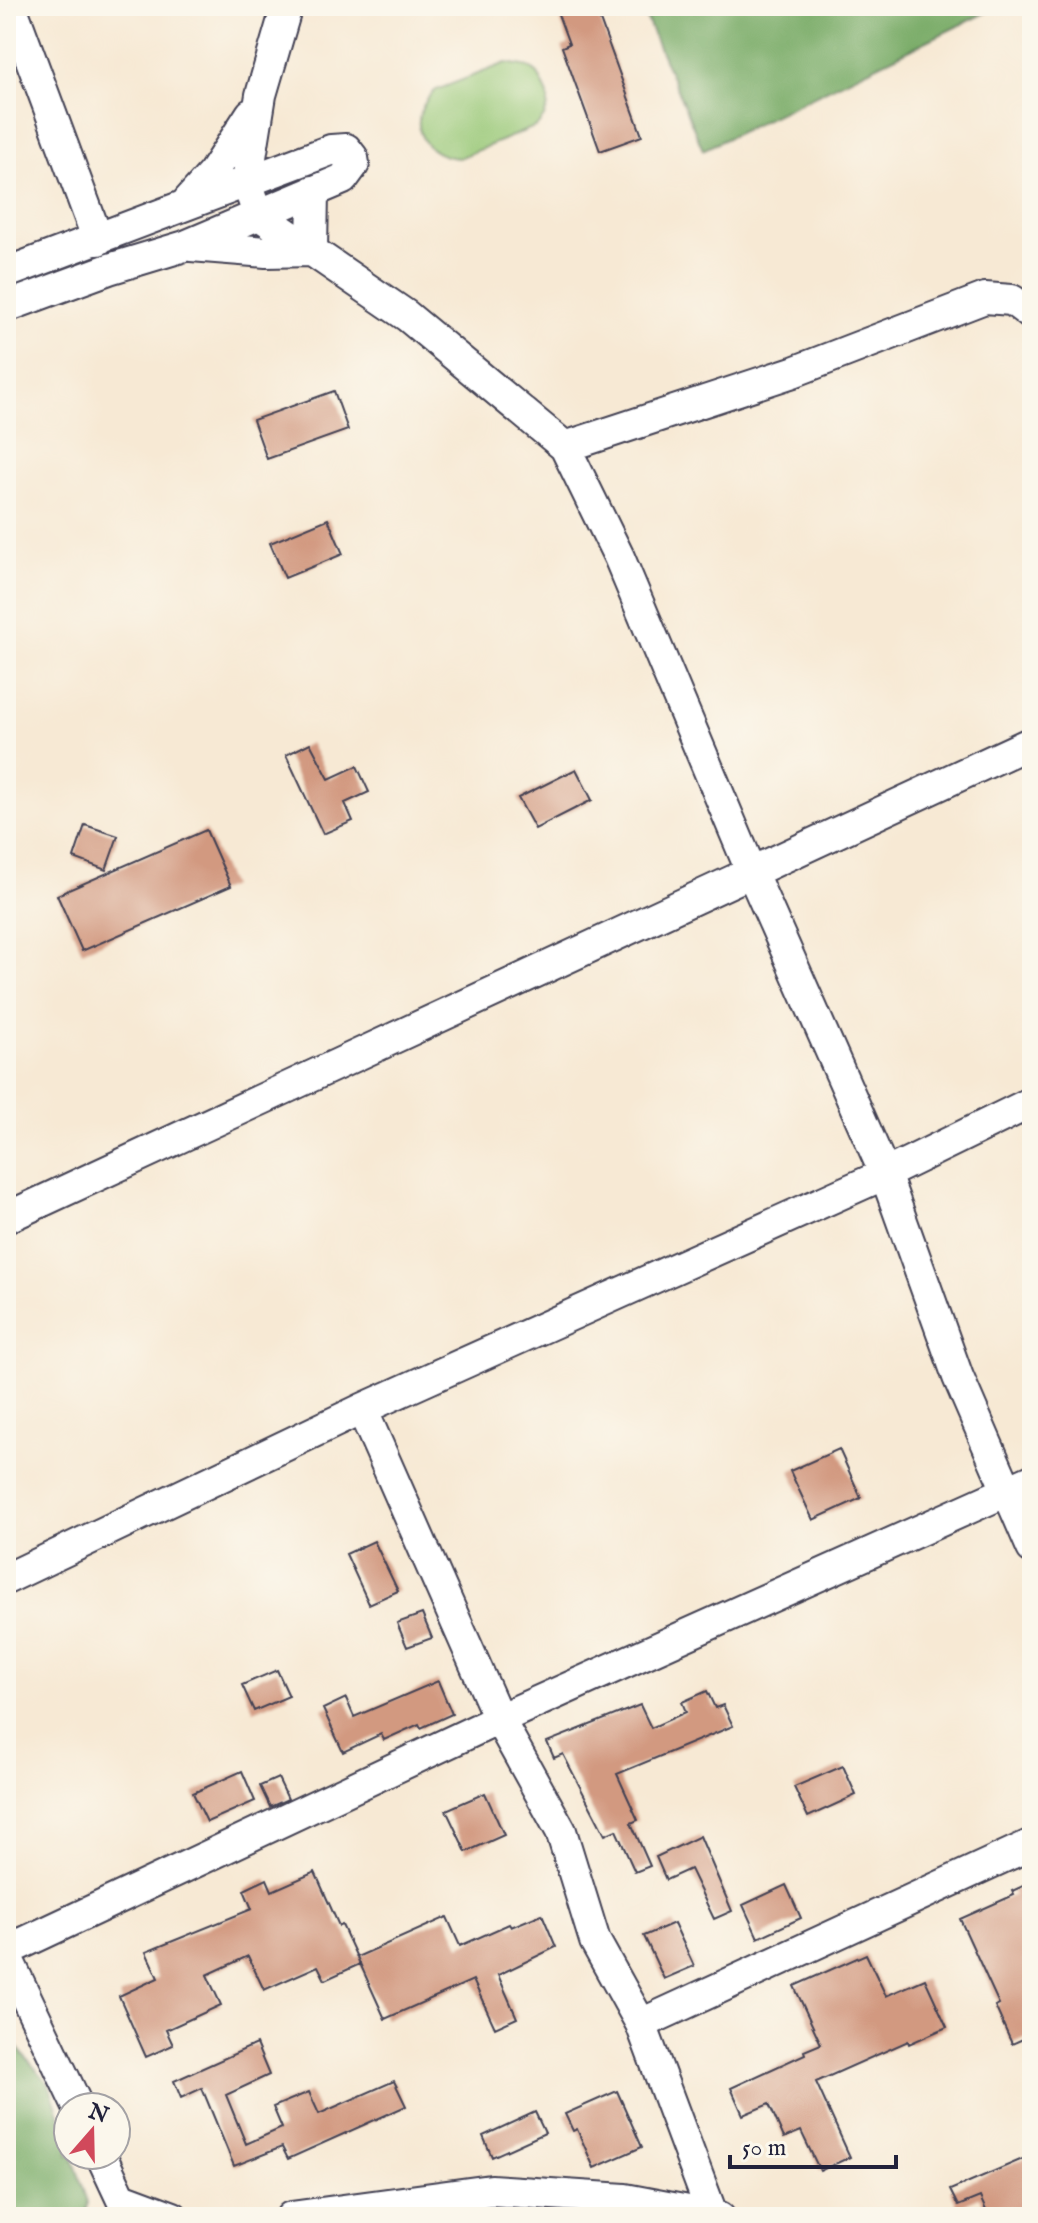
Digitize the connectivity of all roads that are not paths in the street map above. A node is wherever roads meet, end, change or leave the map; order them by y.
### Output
1 (11, 6) edge
2 (287, 6) edge
3 (261, 95) junction
4 (302, 161) junction
5 (247, 182) junction
6 (313, 191) junction
7 (181, 208) junction
8 (258, 214) junction
9 (98, 240) junction
10 (185, 246) junction
11 (312, 251) junction
12 (6, 273) edge
13 (6, 307) edge
14 (1032, 315) edge
15 (565, 447) junction
16 (1032, 742) edge
17 (752, 873) junction
18 (1032, 1102) edge
19 (885, 1174) junction
20 (6, 1218) edge
21 (362, 1409) junction
22 (1020, 1486) edge
23 (1032, 1548) edge
24 (6, 1579) edge
25 (499, 1719) junction
26 (1032, 1844) edge
27 (6, 1953) edge
28 (641, 2024) junction
29 (71, 2091) edge
30 (109, 2171) edge
31 (126, 2208) edge
32 (716, 2216) edge
33 (173, 2217) edge
34 (291, 2217) edge

1 - 9 street
2 - 3 street
3 - 4 street
3 - 5 street
3 - 7 street
4 - 5 street
4 - 6 street
5 - 7 street
5 - 8 street
6 - 8 street
6 - 11 street
7 - 9 street
8 - 10 street
8 - 11 street
9 - 12 street
10 - 11 street
10 - 13 street
11 - 15 street
14 - 15 street
15 - 17 street
16 - 17 street
17 - 19 street
17 - 20 street
18 - 19 street
19 - 21 street
19 - 22 street
21 - 24 street
21 - 25 street
22 - 23 street
22 - 25 street
25 - 27 street
25 - 28 street
26 - 28 street
27 - 29 street
28 - 32 street
30 - 31 street
31 - 33 street
32 - 34 street

